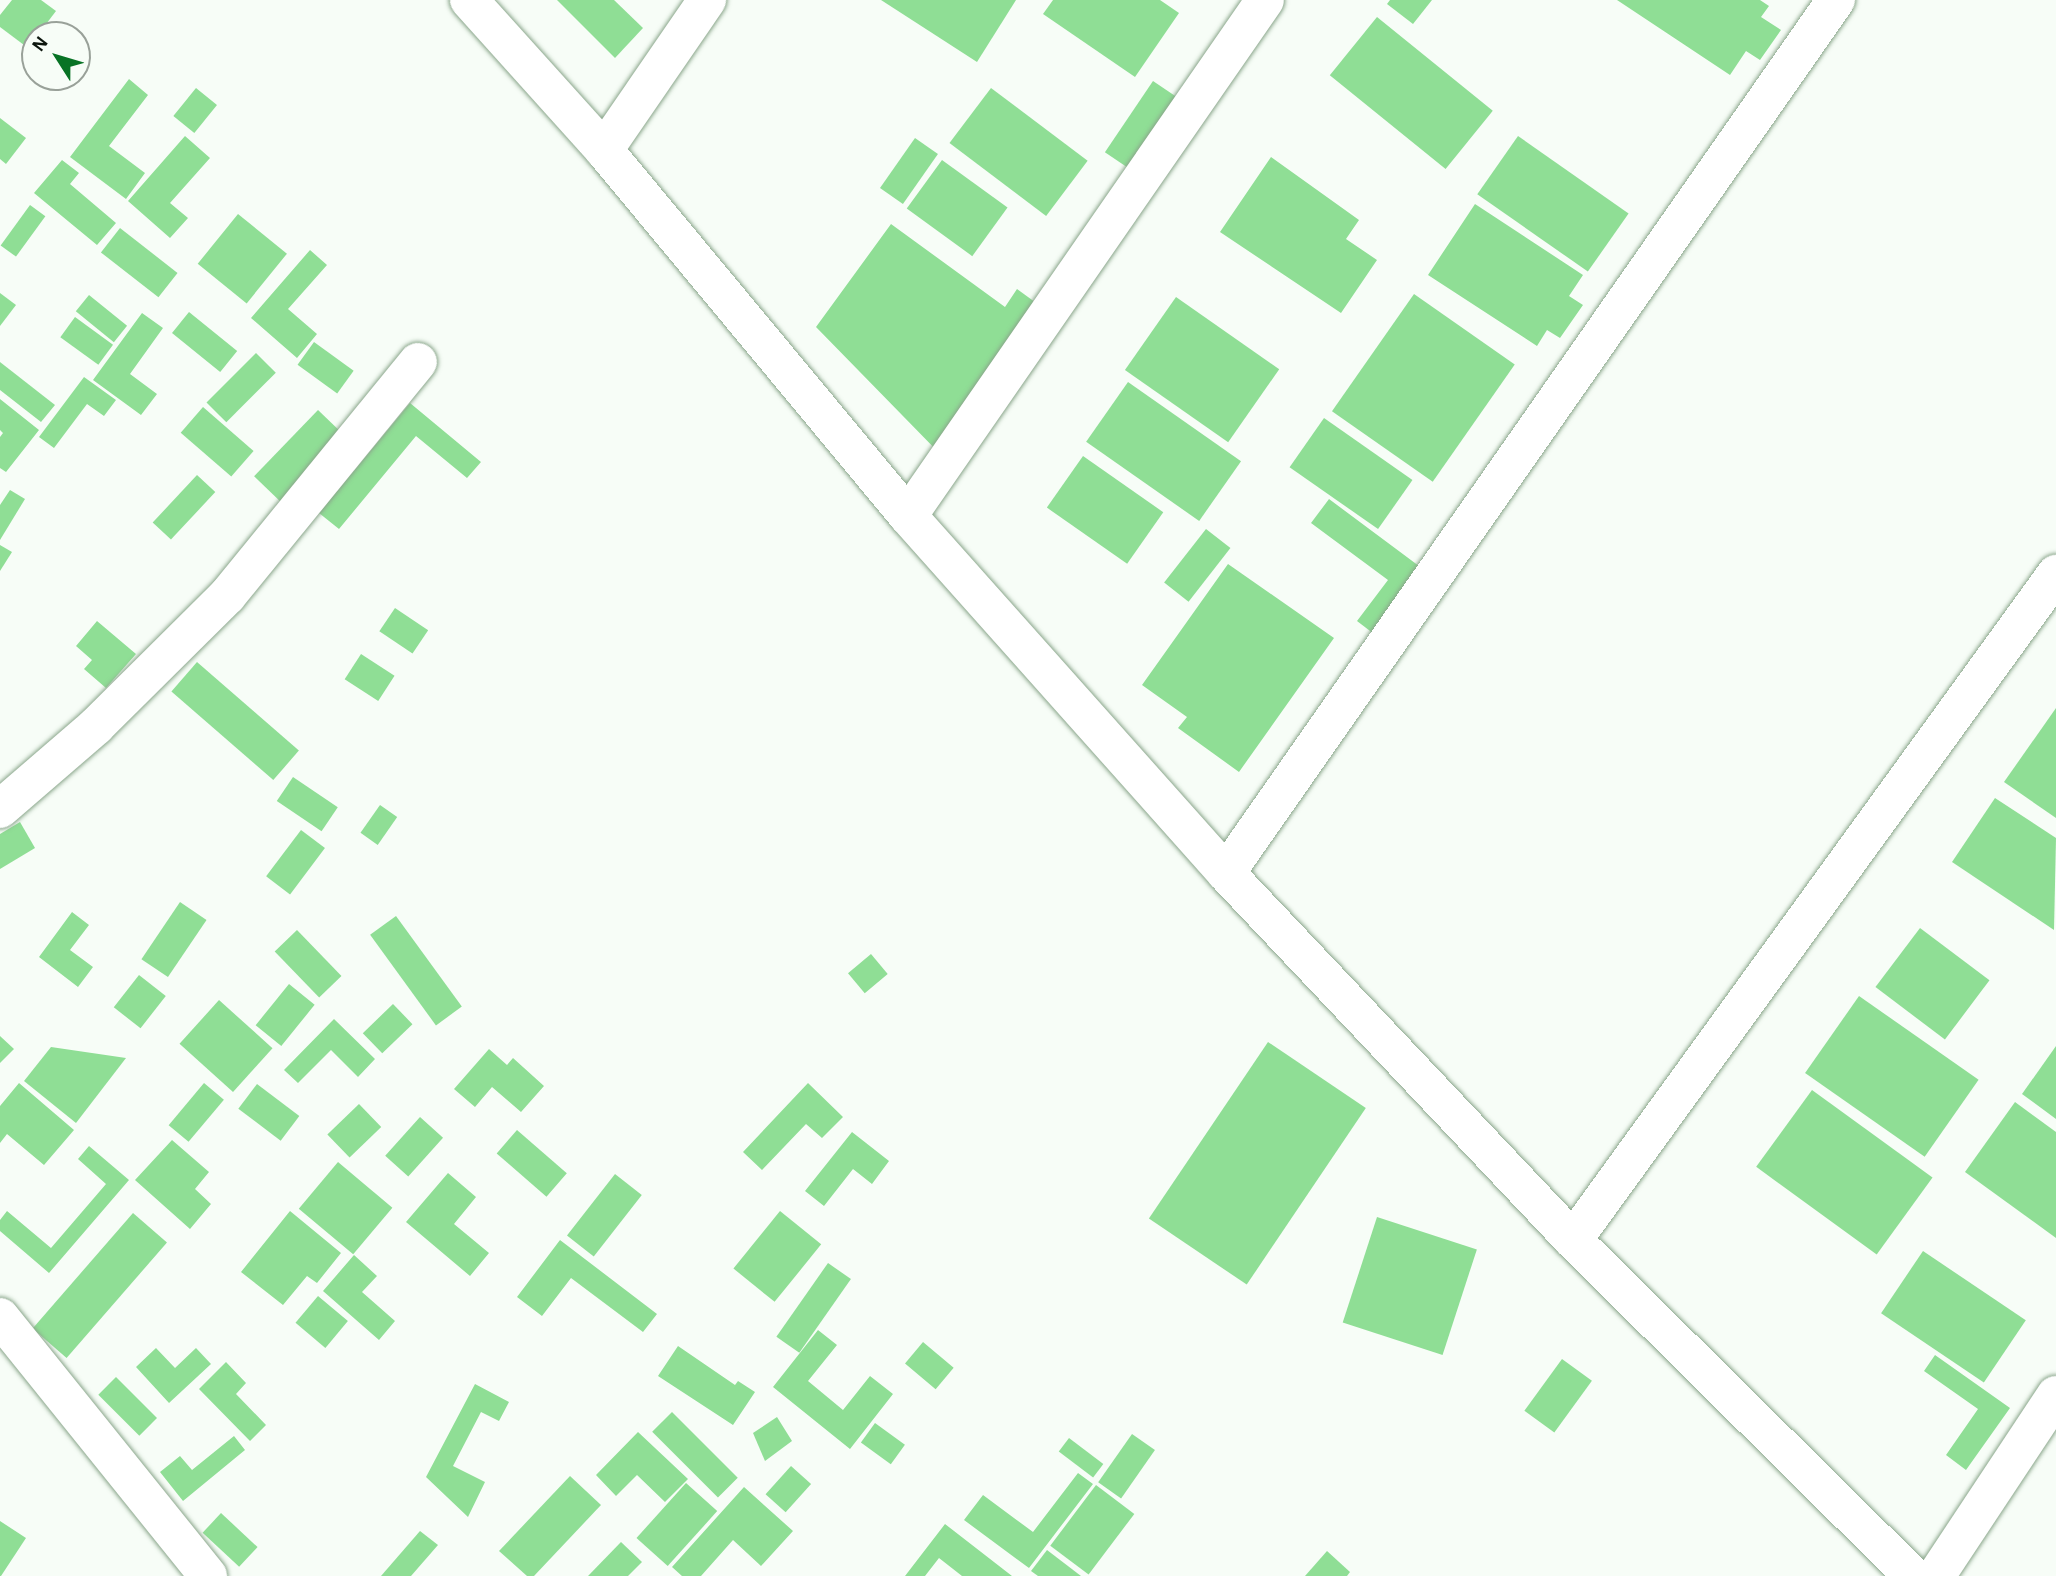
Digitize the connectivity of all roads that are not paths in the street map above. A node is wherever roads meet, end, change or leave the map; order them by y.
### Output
1 (469, 0) edge
2 (708, 0) edge
3 (1265, 0) edge
4 (1836, 0) edge
5 (604, 150) junction
6 (418, 362) dead end
7 (908, 516) junction
8 (2056, 574) edge
9 (0, 809) edge
10 (1226, 873) junction
11 (1573, 1240) junction
12 (0, 1317) edge
13 (2056, 1395) edge
14 (208, 1576) edge
15 (1912, 1576) edge
16 (1936, 1576) edge

1 - 5 street
2 - 5 street
3 - 7 street
4 - 10 street
5 - 7 street
6 - 9 street
7 - 10 street
8 - 11 street
10 - 11 street
11 - 15 street
12 - 14 street
13 - 16 street

